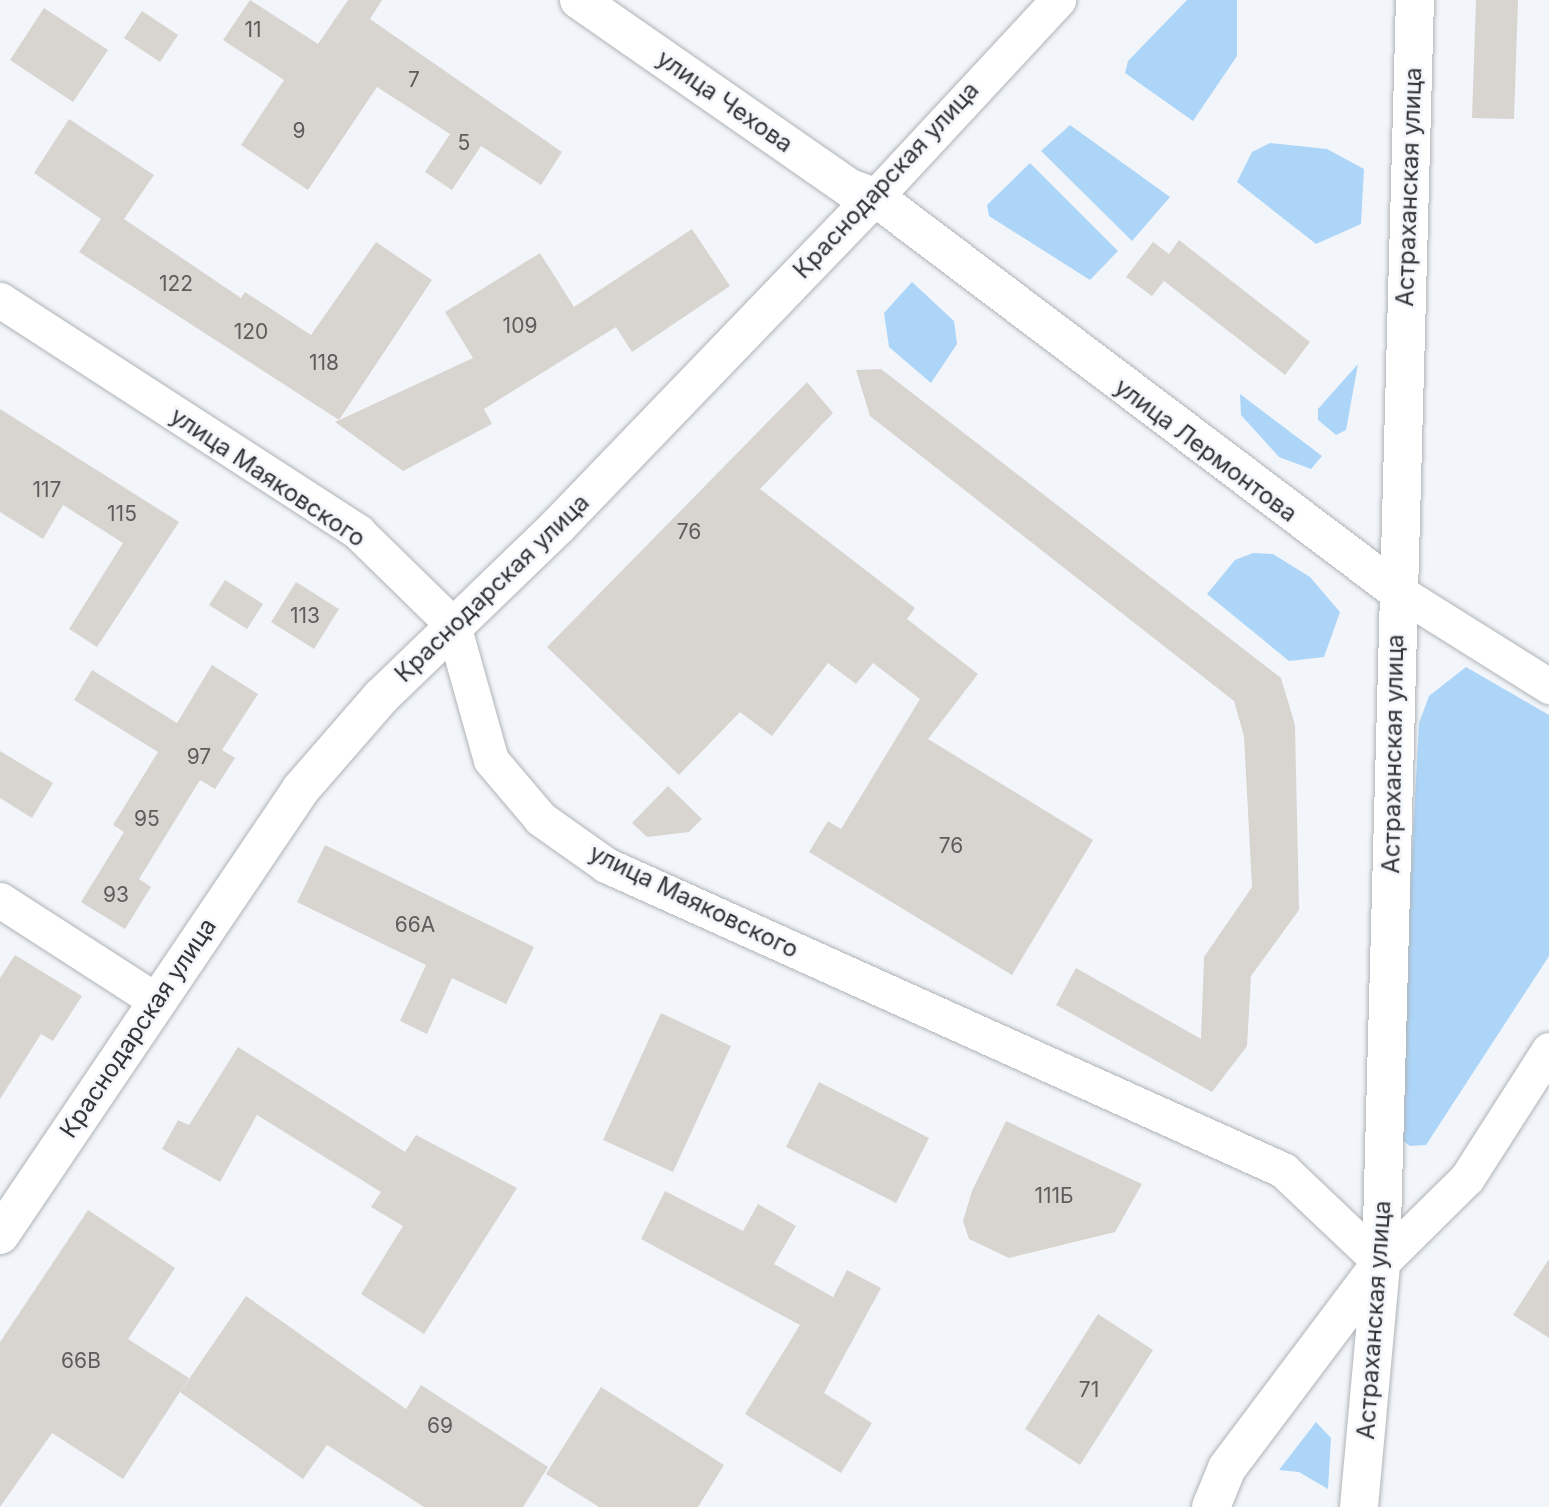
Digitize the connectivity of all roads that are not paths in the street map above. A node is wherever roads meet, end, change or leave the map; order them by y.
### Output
1 (579, 0) edge
2 (1058, 0) edge
3 (1415, 0) edge
4 (874, 197) junction
5 (0, 300) edge
6 (1396, 590) junction
7 (453, 625) junction
8 (1549, 686) edge
9 (0, 900) edge
10 (155, 1000) junction
11 (1549, 1050) edge
12 (0, 1235) edge
13 (1381, 1263) junction
14 (1211, 1507) edge
15 (1359, 1507) edge

1 - 4 street, улица Чехова
2 - 4 street, Краснодарская улица
3 - 6 street, Астраханская улица
4 - 6 street, улица Лермонтова
4 - 7 street, Краснодарская улица
5 - 7 street, улица Маяковского
6 - 8 street, улица Лермонтова
6 - 13 street, Астраханская улица
7 - 10 street, Краснодарская улица
7 - 13 street, улица Маяковского
9 - 10 street
10 - 12 street, Краснодарская улица
11 - 13 street
13 - 14 street
13 - 15 street, Астраханская улица

